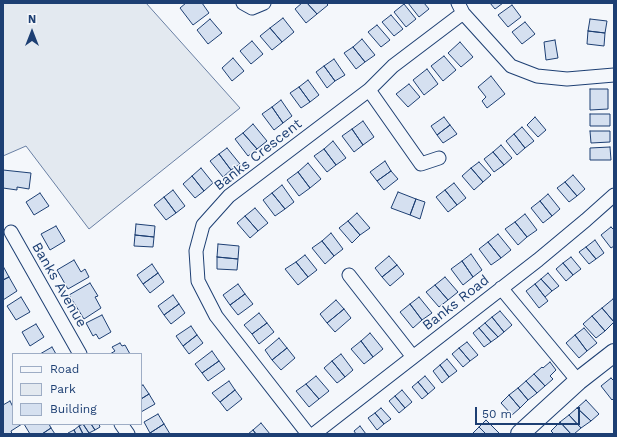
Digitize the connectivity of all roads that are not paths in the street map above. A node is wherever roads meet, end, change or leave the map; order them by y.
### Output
1 (243, 3) edge
2 (264, 3) edge
3 (461, 8) edge
4 (614, 75) edge
5 (369, 90) junction
6 (438, 158) dead end
7 (614, 195) edge
8 (11, 232) dead end
9 (349, 275) dead end
10 (501, 288) junction
11 (79, 353) edge
12 (614, 353) edge
13 (413, 357) junction
14 (578, 382) junction
15 (122, 425) edge
16 (128, 434) edge
17 (308, 434) edge
18 (314, 434) edge
19 (520, 434) edge

1 - 2 street
3 - 4 street
3 - 5 street, Banks Crescent
5 - 6 street
5 - 17 street, Banks Crescent
7 - 10 street, Banks Road
8 - 11 street, Banks Avenue
9 - 13 street
10 - 13 street, Banks Road
10 - 14 street
12 - 14 street
13 - 18 street, Banks Road
14 - 19 street
15 - 16 street

